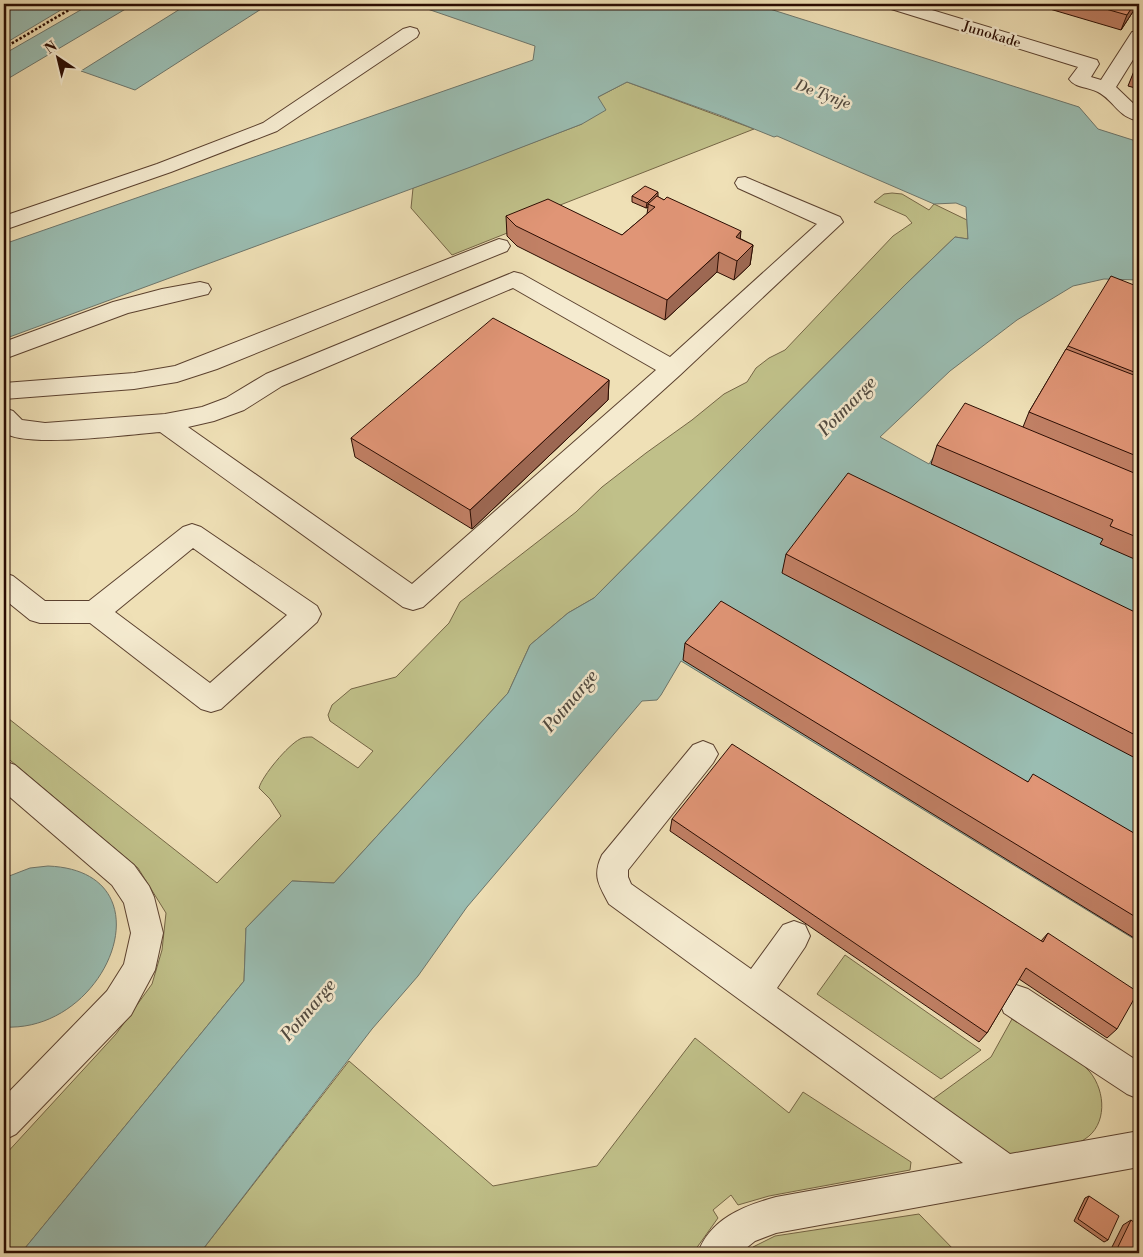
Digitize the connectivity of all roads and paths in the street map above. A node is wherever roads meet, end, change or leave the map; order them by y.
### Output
1 (79, 4) edge
2 (894, 4) edge
3 (410, 33) dead end
4 (1139, 36) edge
5 (4, 48) edge
6 (1106, 88) junction
7 (1139, 115) edge
8 (745, 183) dead end
9 (4, 223) edge
10 (499, 246) dead end
11 (200, 290) dead end
12 (4, 351) edge
13 (672, 369) junction
14 (4, 391) edge
15 (4, 417) edge
16 (165, 423) junction
17 (4, 584) edge
18 (95, 612) junction
19 (703, 754) dead end
20 (4, 774) edge
21 (794, 936) dead end
22 (754, 992) junction
23 (1016, 1001) edge
24 (1139, 1082) edge
25 (4, 1122) edge
26 (1139, 1150) edge
27 (1006, 1174) junction
28 (716, 1253) edge

1 - 5 path
2 - 6 street, Junokade
3 - 9 street
4 - 6 street
6 - 7 street
8 - 13 street
10 - 14 street
11 - 12 street
13 - 16 street
13 - 16 street
15 - 16 street
17 - 18 street
18 - 18 street
19 - 22 street
20 - 25 street
21 - 22 street
22 - 27 street
23 - 24 street
26 - 27 street
27 - 28 street

